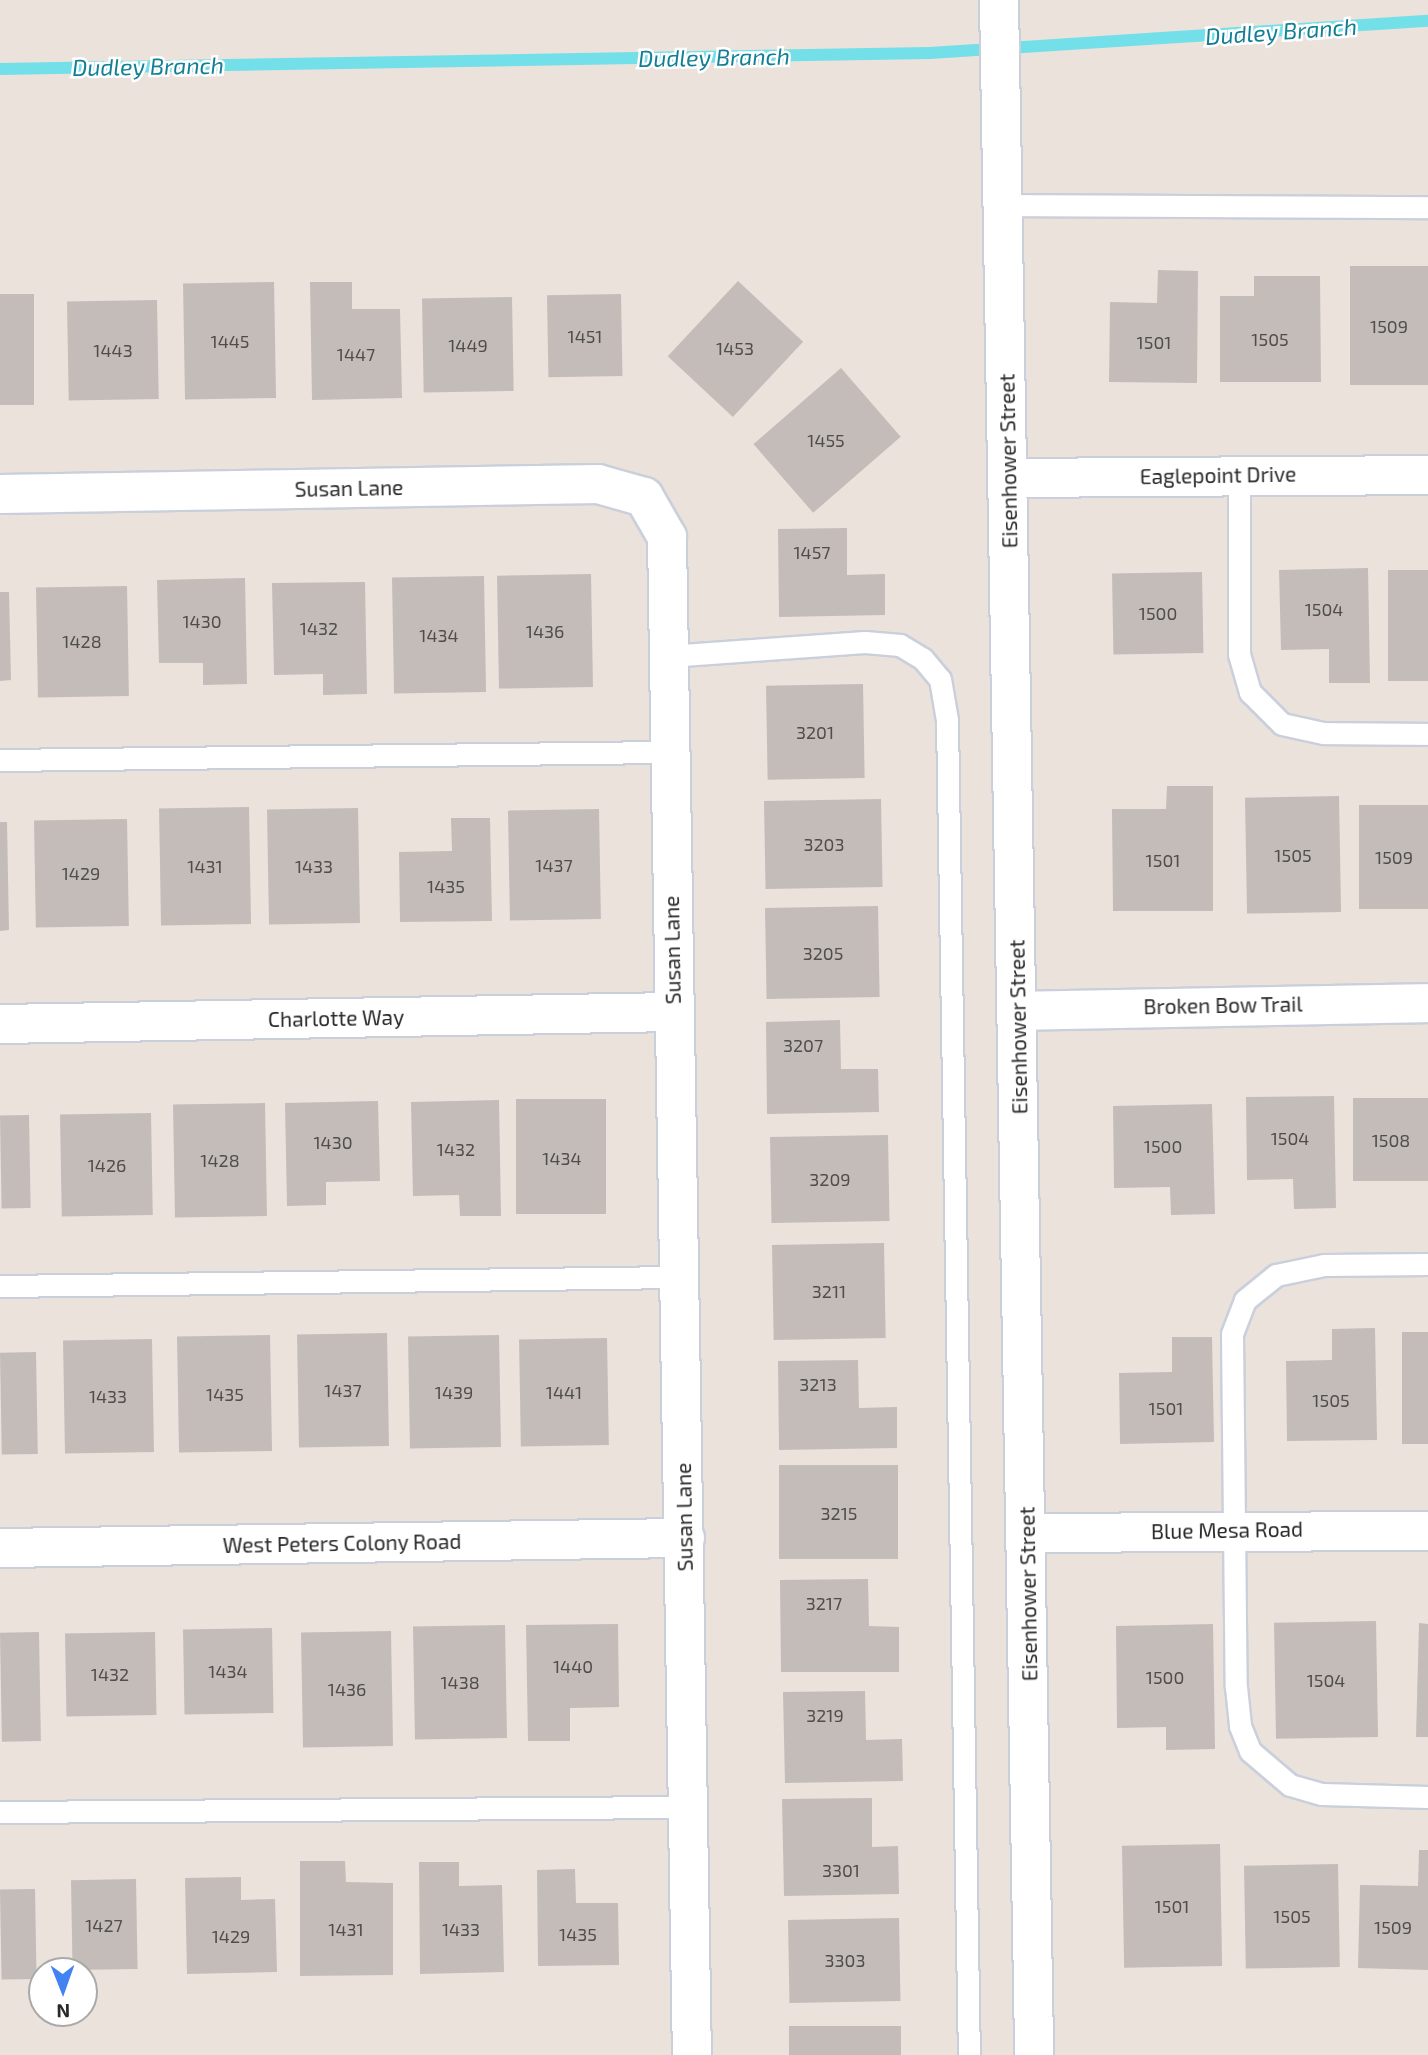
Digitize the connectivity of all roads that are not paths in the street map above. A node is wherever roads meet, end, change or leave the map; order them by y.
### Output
1 (999, 0) edge
2 (1004, 205) junction
3 (1428, 207) edge
4 (1238, 473) junction
5 (1428, 475) edge
6 (1008, 478) junction
7 (0, 494) edge
8 (668, 656) junction
9 (1428, 734) edge
10 (668, 752) junction
11 (0, 760) edge
12 (1428, 1003) edge
13 (1018, 1011) junction
14 (673, 1012) junction
15 (0, 1024) edge
16 (1428, 1264) edge
17 (680, 1277) junction
18 (0, 1286) edge
19 (1236, 1531) junction
20 (1428, 1531) edge
21 (1027, 1533) junction
22 (685, 1538) junction
23 (0, 1548) edge
24 (1428, 1797) edge
25 (689, 1807) junction
26 (0, 1812) edge
27 (692, 2055) edge
28 (969, 2055) edge
29 (1034, 2055) edge

1 - 2 street, Eisenhower Street
2 - 3 lane
2 - 6 street, Eisenhower Street
4 - 5 street, Eaglepoint Drive
4 - 6 street, Eaglepoint Drive
4 - 9 lane
6 - 13 street, Eisenhower Street
7 - 8 street, Susan Lane
8 - 10 street, Susan Lane
8 - 28 lane
10 - 11 lane
10 - 14 street, Susan Lane
12 - 13 street, Broken Bow Trail
13 - 21 street, Eisenhower Street
14 - 15 street, Charlotte Way
14 - 17 street, Susan Lane
16 - 19 lane
17 - 18 lane
17 - 22 street, Susan Lane
19 - 20 street, Blue Mesa Road
19 - 21 street, Blue Mesa Road
19 - 24 lane
21 - 29 street, Eisenhower Street
22 - 23 street, West Peters Colony Road
22 - 25 street, Susan Lane
25 - 26 lane
25 - 27 street, Susan Lane

